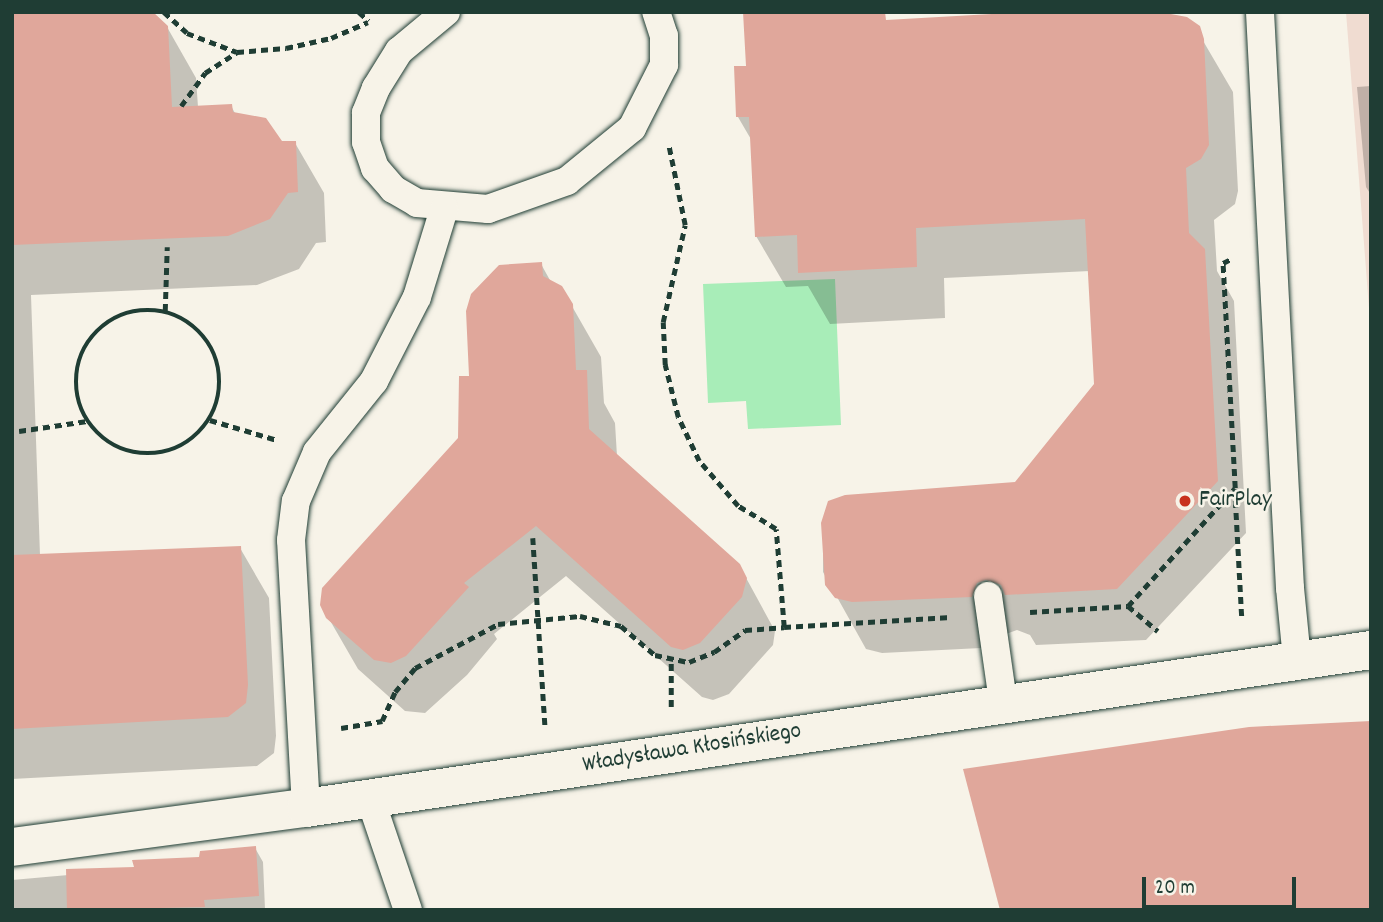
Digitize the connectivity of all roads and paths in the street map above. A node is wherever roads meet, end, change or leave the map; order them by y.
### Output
1 (164, 12) edge
2 (359, 12) edge
3 (446, 12) edge
4 (656, 12) edge
5 (1260, 12) edge
6 (377, 17) dead end
7 (369, 22) junction
8 (236, 51) junction
9 (181, 106) dead end
10 (632, 128) junction
11 (444, 209) junction
12 (167, 247) dead end
13 (1241, 253) dead end
14 (164, 311) junction
15 (211, 419) junction
16 (87, 421) junction
17 (19, 430) dead end
18 (317, 452) junction
19 (1235, 488) junction
20 (533, 538) dead end
21 (990, 605) junction
22 (1128, 606) junction
23 (540, 617) junction
24 (1242, 619) dead end
25 (784, 628) junction
26 (1158, 631) dead end
27 (1371, 650) edge
28 (671, 659) junction
29 (1297, 659) junction
30 (1003, 702) junction
31 (671, 711) dead end
32 (545, 730) dead end
33 (300, 734) junction
34 (370, 798) junction
35 (306, 808) junction
36 (12, 847) edge
37 (408, 910) edge

1 - 8 path
2 - 7 path
3 - 11 lane
4 - 10 lane
5 - 29 lane
6 - 7 path
7 - 8 path
8 - 9 path
10 - 11 lane
10 - 25 path
11 - 18 lane
12 - 14 path
13 - 19 path
14 - 15 path
14 - 16 path
15 - 16 path
15 - 18 path
16 - 17 path
18 - 33 lane
19 - 22 path
19 - 24 path
20 - 23 path
21 - 22 path
21 - 25 path
21 - 30 lane
22 - 26 path
23 - 28 path
23 - 32 path
23 - 33 path
25 - 28 path
27 - 29 street, Władysława Kłosińskiego
28 - 31 path
29 - 30 street, Władysława Kłosińskiego
30 - 34 street, Władysława Kłosińskiego
33 - 35 lane
34 - 35 street, Władysława Kłosińskiego
34 - 37 lane
35 - 36 street, Władysława Kłosińskiego

